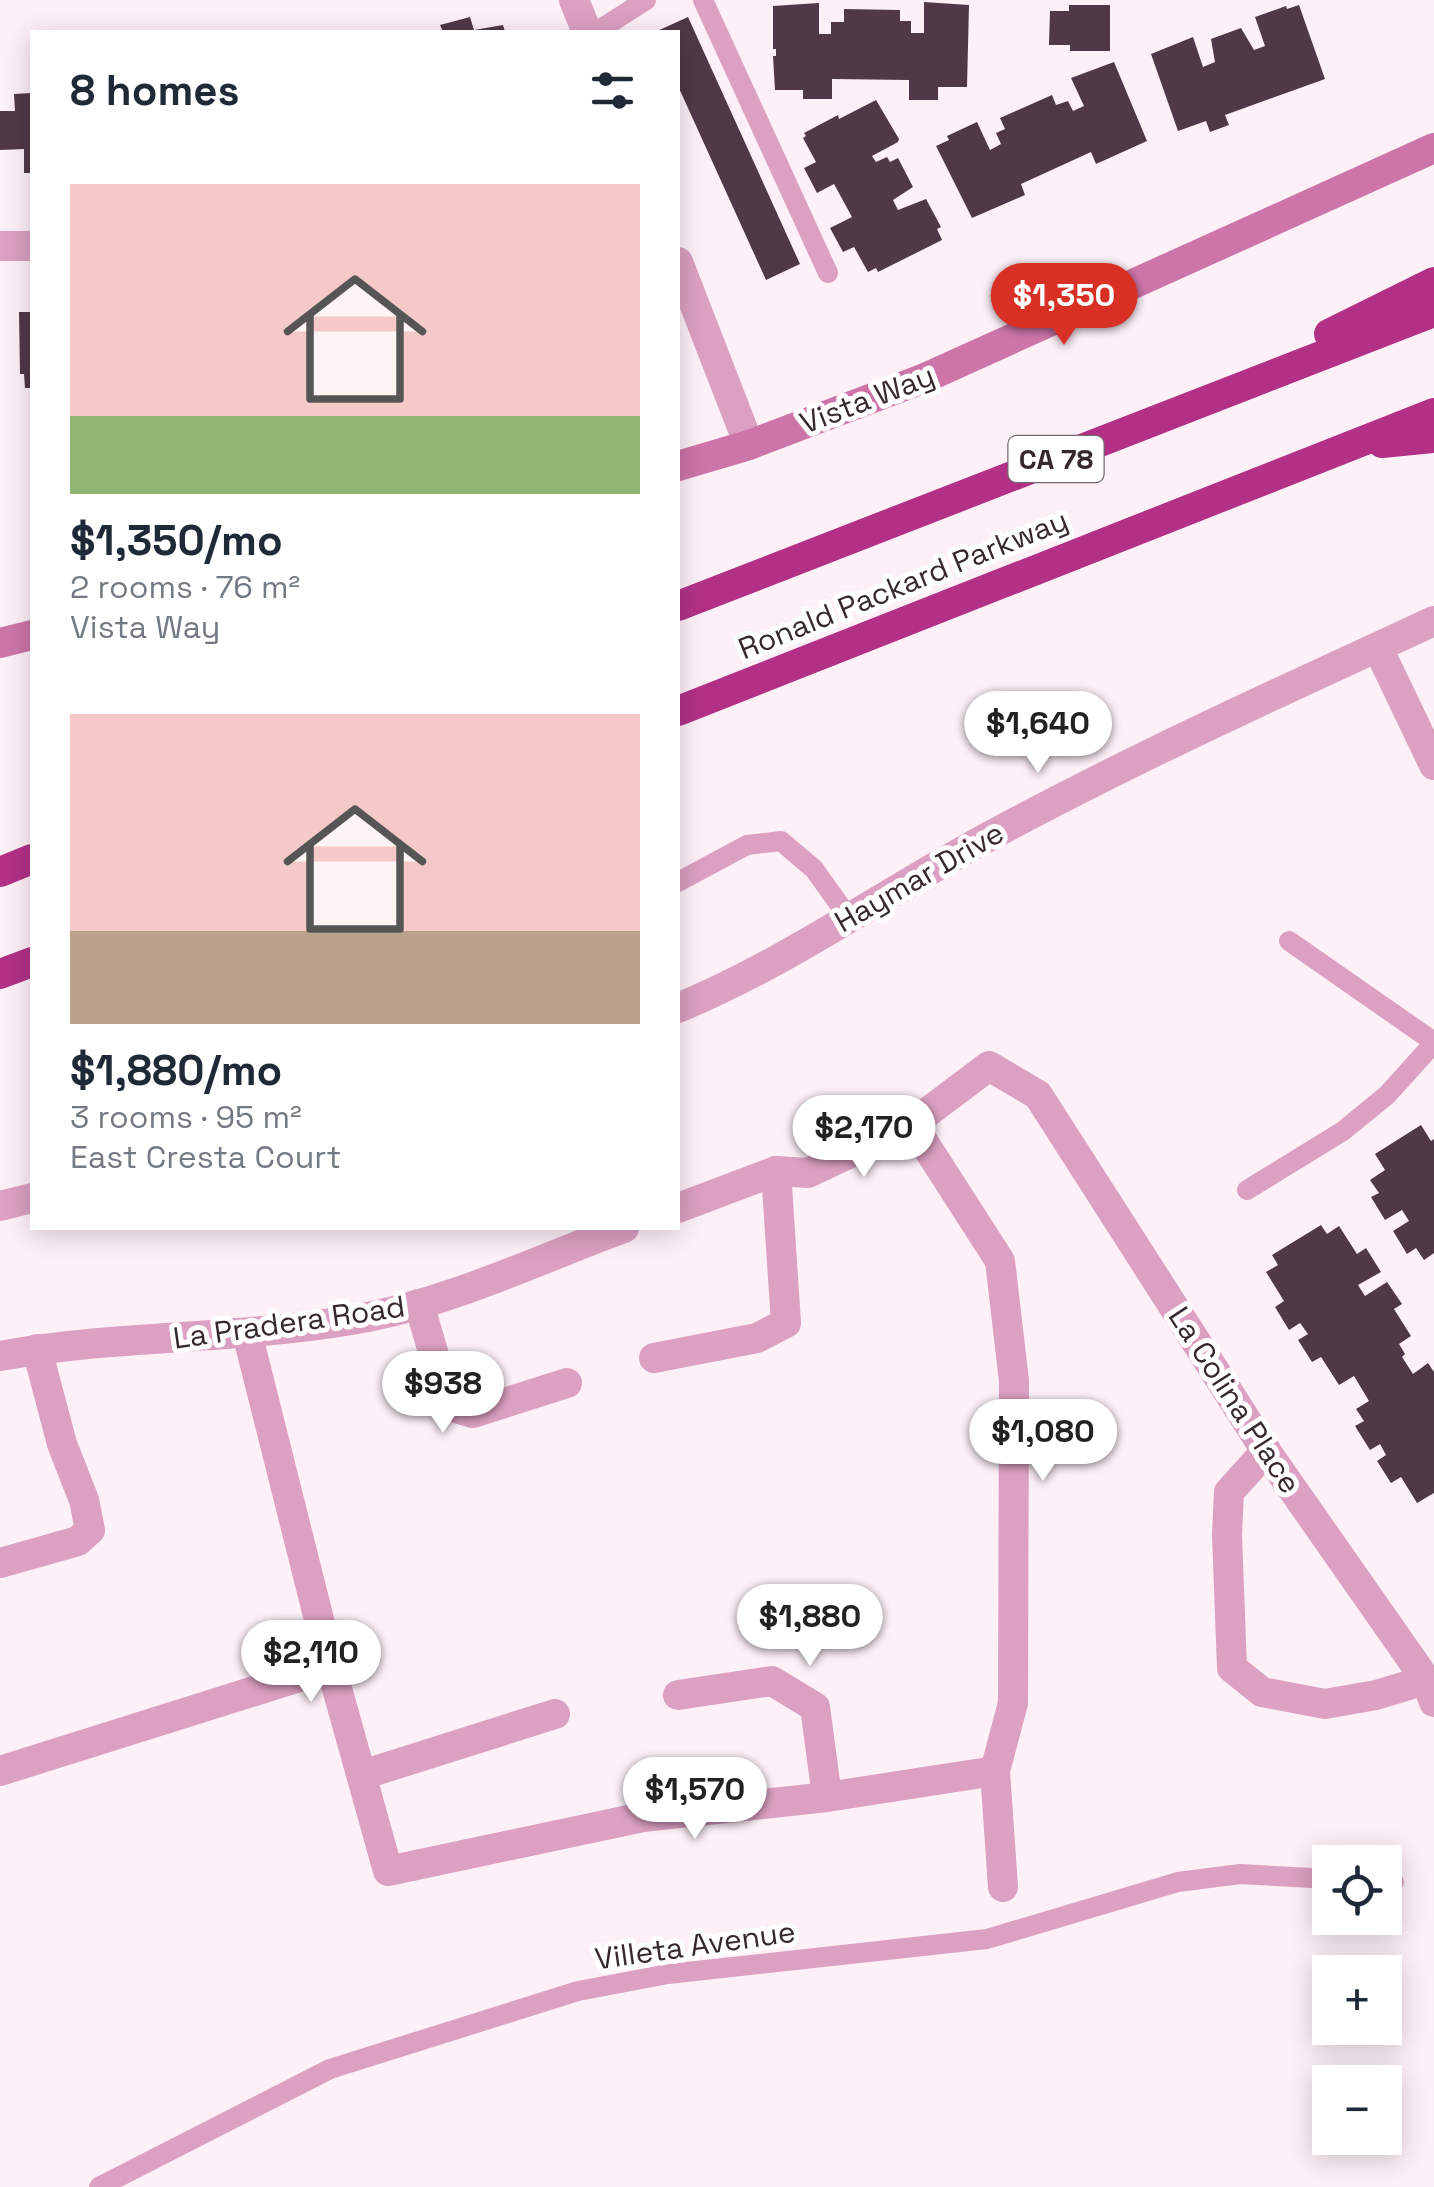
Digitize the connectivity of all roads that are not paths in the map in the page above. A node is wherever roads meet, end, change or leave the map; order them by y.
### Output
1 (574, 0) edge
2 (646, 0) edge
3 (703, 0) edge
4 (586, 30) edge
5 (599, 30) edge
6 (1434, 148) edge
7 (0, 246) edge
8 (30, 246) edge
9 (680, 267) edge
10 (828, 273) dead end
11 (1434, 282) edge
12 (1434, 312) edge
13 (1434, 413) edge
14 (1156, 420) junction
15 (1434, 438) edge
16 (749, 445) junction
17 (1344, 447) junction
18 (680, 465) edge
19 (680, 605) edge
20 (1434, 622) edge
21 (30, 636) edge
22 (0, 643) edge
23 (1378, 648) junction
24 (680, 709) edge
25 (1434, 765) edge
26 (30, 860) edge
27 (0, 872) edge
28 (680, 881) edge
29 (849, 918) junction
30 (1289, 941) dead end
31 (30, 963) edge
32 (0, 974) edge
33 (680, 1007) edge
34 (1434, 1042) edge
35 (912, 1124) junction
36 (776, 1171) junction
37 (1247, 1190) dead end
38 (30, 1198) edge
39 (0, 1206) edge
40 (680, 1207) edge
41 (619, 1230) edge
42 (420, 1304) junction
43 (248, 1333) junction
44 (36, 1349) junction
45 (0, 1356) edge
46 (654, 1358) dead end
47 (568, 1383) dead end
48 (1266, 1450) junction
49 (0, 1563) edge
50 (331, 1667) junction
51 (1430, 1691) edge
52 (678, 1695) dead end
53 (555, 1714) dead end
54 (0, 1771) edge
55 (995, 1771) junction
56 (362, 1775) junction
57 (827, 1797) junction
58 (1312, 1878) edge
59 (1004, 1887) dead end
60 (100, 2187) edge

1 - 4 street
2 - 5 lane
3 - 10 lane
6 - 16 main road, Vista Way
7 - 8 street
9 - 16 street
11 - 14 highway
12 - 14 highway, Ronald Packard Parkway / CA 78
13 - 17 highway, Ronald Packard Parkway
14 - 19 highway, Ronald Packard Parkway / CA 78
15 - 17 highway
16 - 18 main road, Vista Way
17 - 24 highway, Ronald Packard Parkway
20 - 23 street, Haymar Drive
21 - 22 main road
23 - 25 street
23 - 29 street, Haymar Drive
26 - 27 highway
28 - 29 lane
29 - 33 street, Haymar Drive
30 - 34 lane
31 - 32 highway
34 - 37 lane
35 - 36 street
35 - 48 street, La Colina Place
35 - 55 street
36 - 40 street
36 - 46 street
38 - 39 street
41 - 42 street, La Pradera Road
42 - 43 street, La Pradera Road
42 - 47 street
43 - 44 street, La Pradera Road
43 - 50 street
44 - 45 street, La Pradera Road
44 - 49 street
48 - 51 street, La Colina Place
48 - 51 street
50 - 54 street
50 - 56 street
52 - 57 street
53 - 56 street
55 - 57 street
55 - 59 street
56 - 57 street
58 - 60 lane, Villeta Avenue

